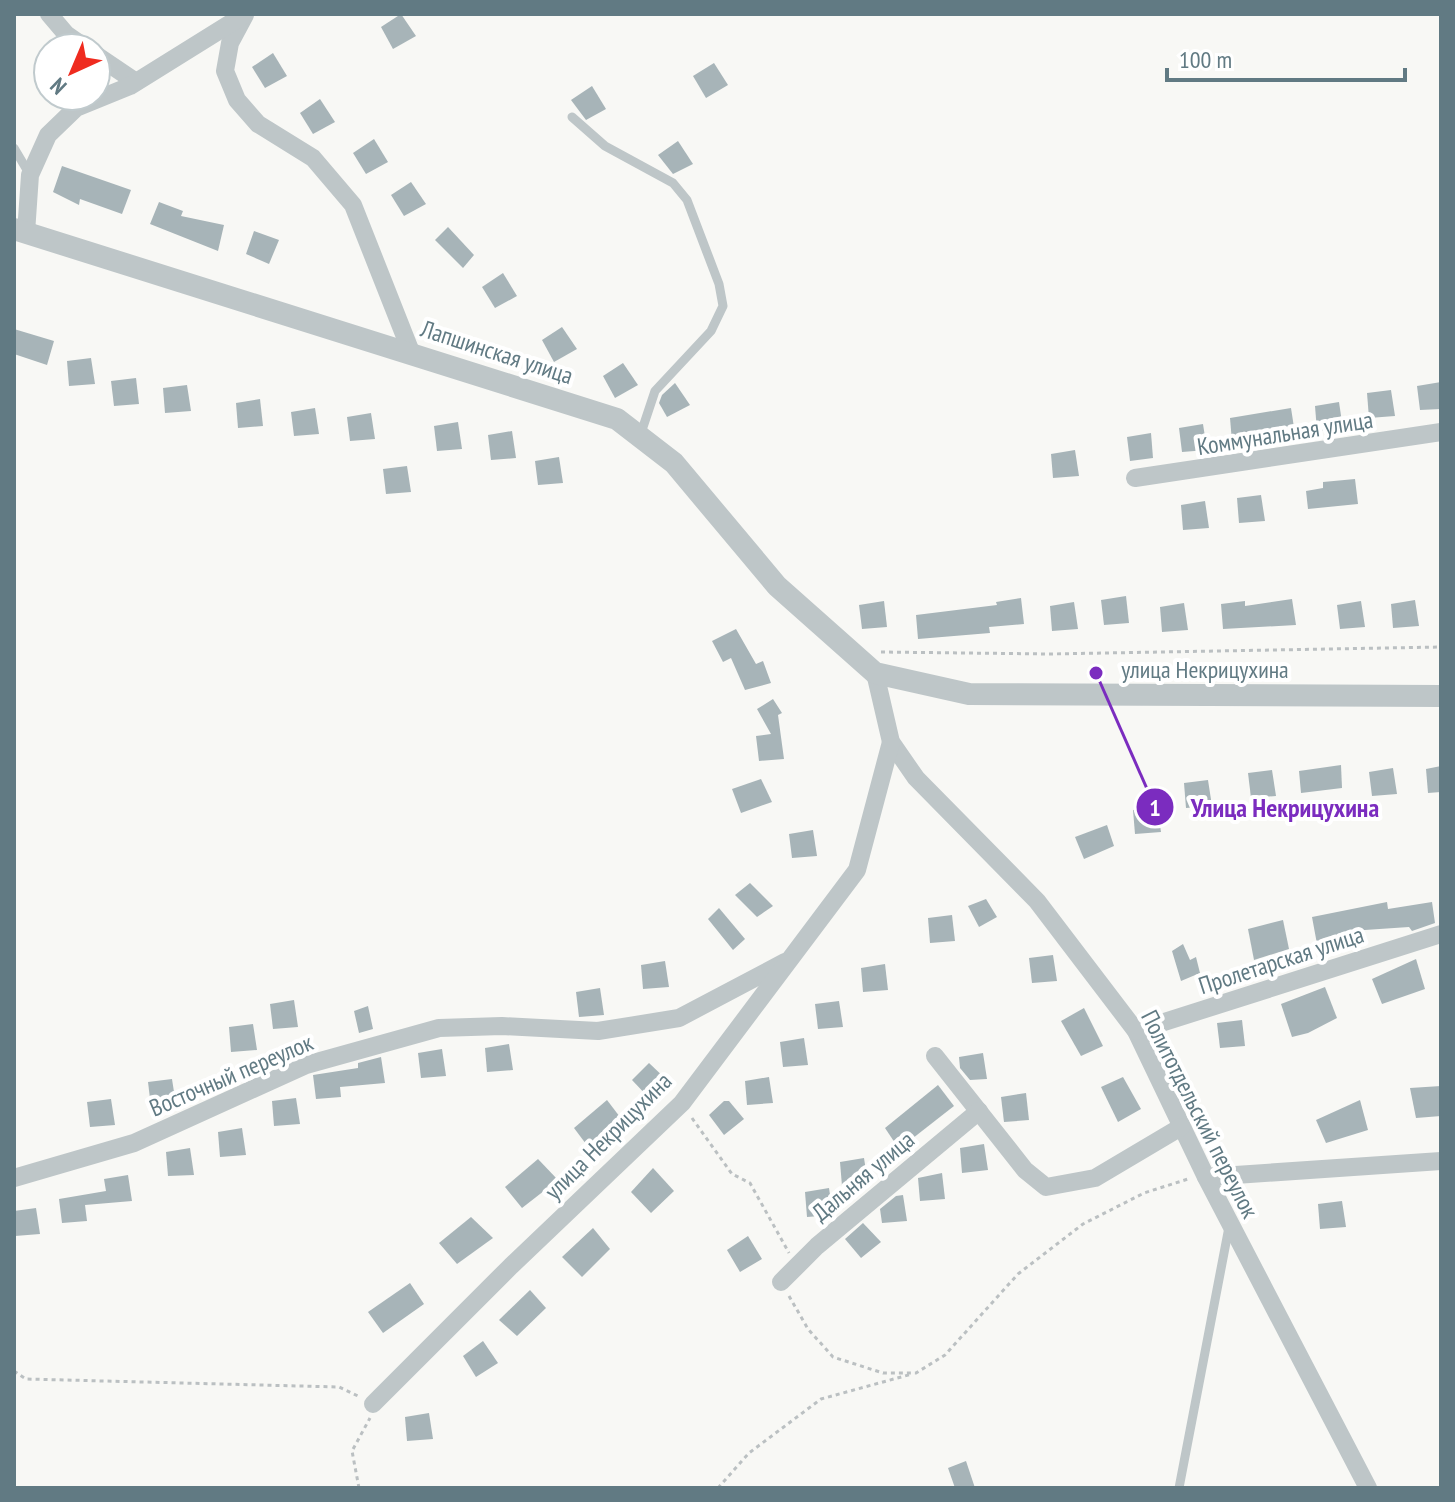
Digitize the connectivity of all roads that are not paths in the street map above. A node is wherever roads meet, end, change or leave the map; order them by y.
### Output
1 (49, 14) edge
2 (246, 14) edge
3 (64, 32) edge
4 (112, 66) edge
5 (136, 82) junction
6 (572, 117) dead end
7 (14, 148) edge
8 (30, 175) junction
9 (20, 231) edge
10 (411, 352) junction
11 (1441, 432) edge
12 (640, 436) junction
13 (1135, 478) dead end
14 (877, 662) junction
15 (1441, 696) edge
16 (891, 742) junction
17 (1441, 934) edge
18 (791, 958) junction
19 (1136, 1031) junction
20 (935, 1056) dead end
21 (979, 1111) junction
22 (1181, 1127) junction
23 (1441, 1161) edge
24 (1206, 1177) junction
25 (14, 1178) edge
26 (1230, 1224) junction
27 (781, 1282) road end
28 (373, 1404) road end
29 (1179, 1488) edge
30 (1368, 1488) edge

1 - 3 street
2 - 5 street
2 - 10 street
4 - 5 street
5 - 8 street
6 - 12 lane
7 - 8 lane
8 - 9 street
9 - 10 street, Лапшинская улица
10 - 12 street, Лапшинская улица
11 - 13 street, Коммунальная улица
12 - 14 street, Лапшинская улица
14 - 15 street, улица Некрицухина
14 - 16 street, Политотдельский переулок
16 - 18 street, улица Некрицухина
16 - 19 street, Политотдельский переулок
17 - 19 street, Пролетарская улица
18 - 25 street, Восточный переулок
18 - 28 street, улица Некрицухина
19 - 22 street, Политотдельский переулок
20 - 21 street
21 - 22 street
21 - 27 street, Дальняя улица
22 - 24 street, Политотдельский переулок
23 - 24 street
24 - 26 street, Политотдельский переулок
26 - 29 lane
26 - 30 street, Политотдельский переулок

